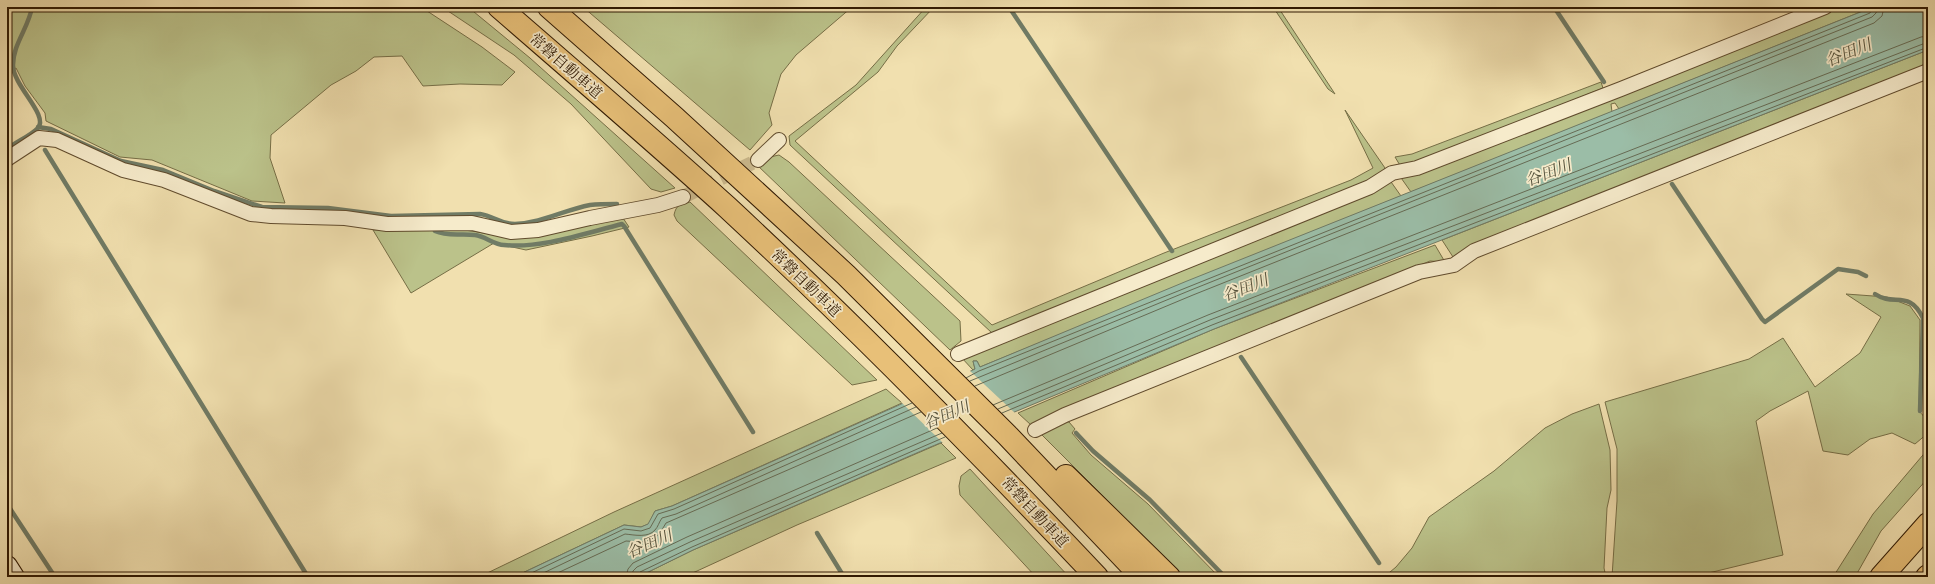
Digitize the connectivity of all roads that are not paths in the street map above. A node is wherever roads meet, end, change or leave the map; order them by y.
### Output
1 (499, 7) edge
2 (549, 7) edge
3 (1825, 7) edge
4 (1928, 71) edge
5 (779, 140) dead end
6 (7, 159) edge
7 (758, 160) tunnel mouth
8 (683, 197) tunnel mouth
9 (958, 354) dead end
10 (1021, 432) junction
11 (1928, 524) edge
12 (7, 566) edge
13 (14, 577) edge
14 (1097, 577) edge
15 (1142, 577) edge
16 (1169, 577) edge
17 (1881, 577) edge

1 - 14 highway, 常磐自動車道
2 - 10 highway
3 - 9 street
4 - 10 street
5 - 7 street
6 - 8 street
10 - 15 highway
10 - 16 highway
11 - 17 highway
12 - 13 street

